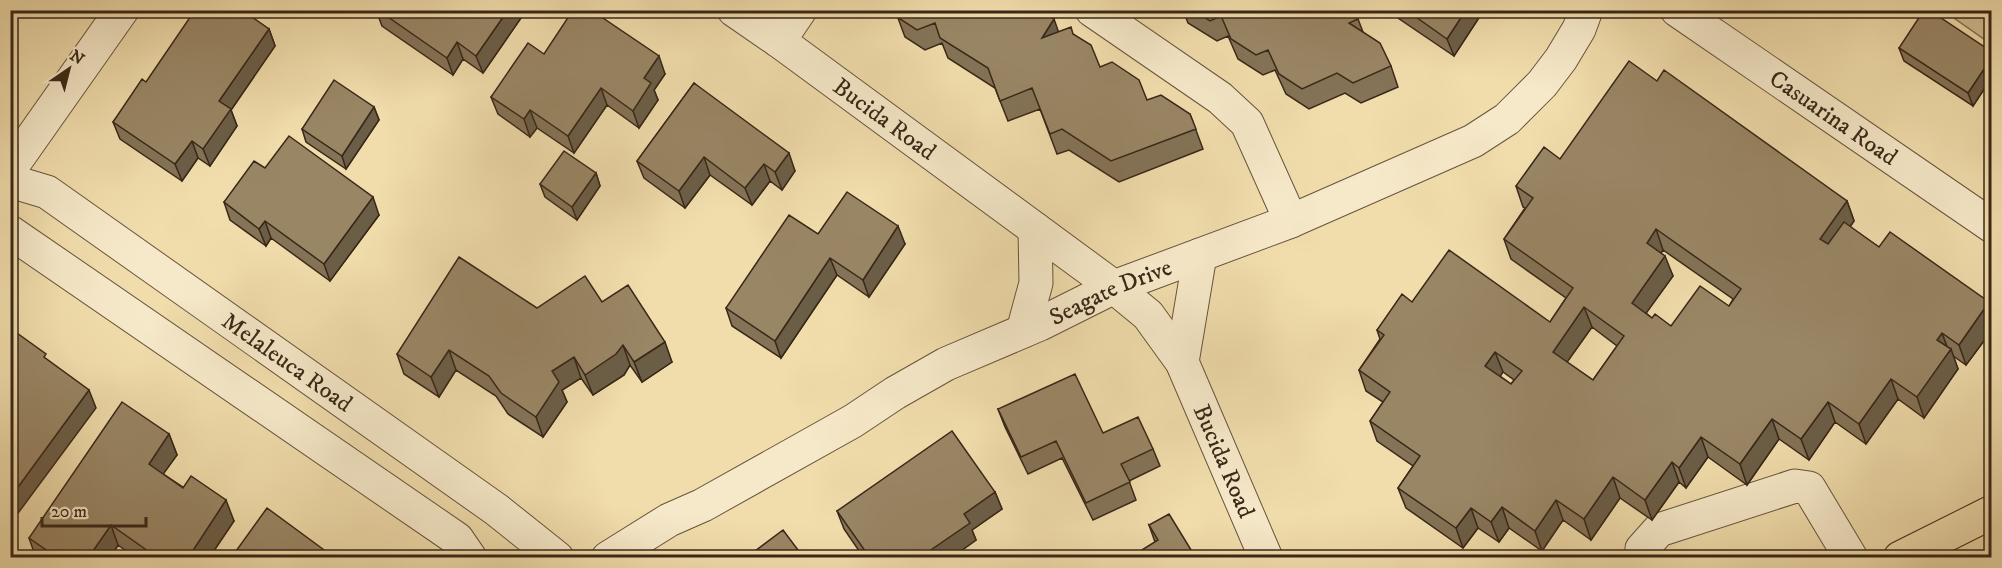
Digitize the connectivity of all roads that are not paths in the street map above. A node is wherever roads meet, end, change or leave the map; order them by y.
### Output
1 (122, 10) edge
2 (734, 10) edge
3 (800, 10) edge
4 (1092, 10) edge
5 (1586, 10) edge
6 (1677, 10) edge
7 (779, 41) junction
8 (10, 169) edge
9 (10, 181) edge
10 (1292, 221) junction
11 (1992, 226) edge
12 (1035, 229) junction
13 (10, 232) edge
14 (1200, 255) junction
15 (1114, 287) junction
16 (1023, 331) junction
17 (1182, 362) junction
18 (1992, 512) edge
19 (470, 558) edge
20 (557, 558) edge
21 (608, 558) edge
22 (1266, 558) edge
23 (1644, 558) edge
24 (1851, 558) edge
25 (1900, 558) edge

1 - 8 street
2 - 7 street, Bucida Road
3 - 7 street
4 - 10 street
5 - 10 street, Seagate Drive
6 - 11 street, Casuarina Road
7 - 12 street, Bucida Road
9 - 20 street, Melaleuca Road
10 - 14 street, Seagate Drive
12 - 15 street, Bucida Road
12 - 16 street
13 - 19 street, Melaleuca Road
14 - 15 street, Seagate Drive
14 - 17 street
15 - 16 street, Seagate Drive
15 - 17 street, Bucida Road
16 - 21 street, Seagate Drive
17 - 22 street, Bucida Road
18 - 25 main road
23 - 24 street

